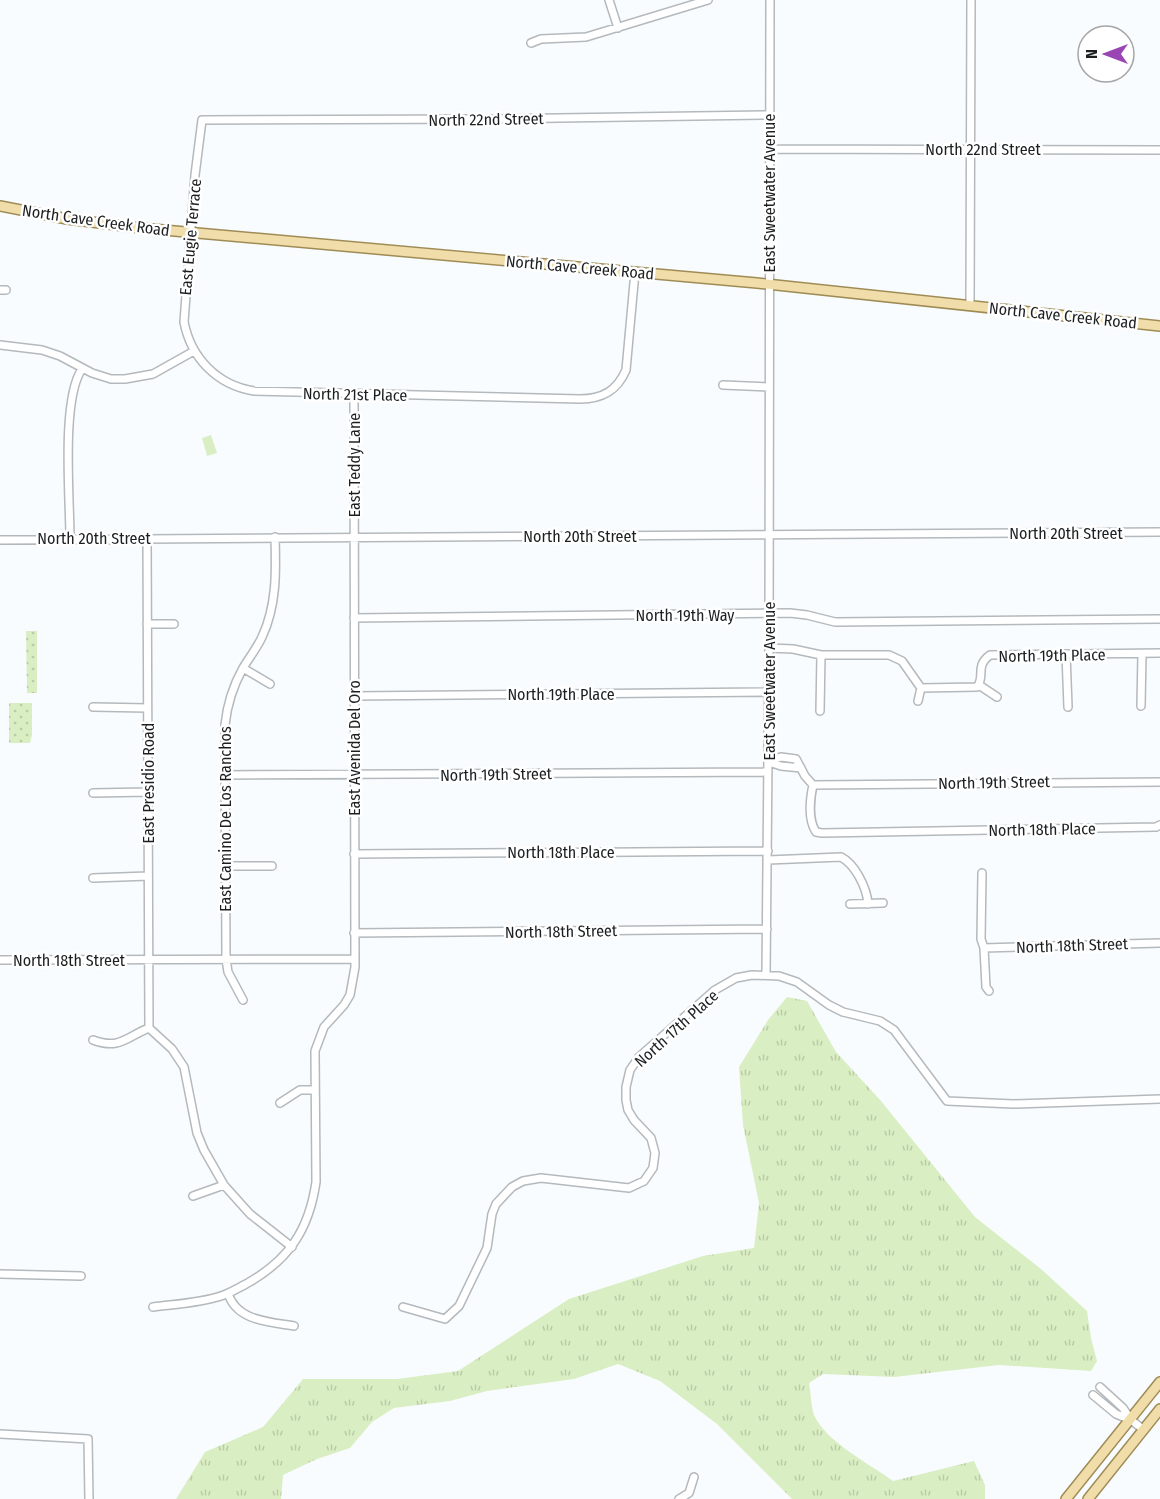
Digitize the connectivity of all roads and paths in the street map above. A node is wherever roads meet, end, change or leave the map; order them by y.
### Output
1 (609, 0) edge
2 (708, 0) edge
3 (770, 0) edge
4 (971, 0) edge
5 (618, 28) junction
6 (531, 44) dead end
7 (769, 115) junction
8 (202, 120) joint
9 (770, 149) junction
10 (971, 149) junction
11 (1160, 150) edge
12 (0, 206) edge
13 (190, 232) junction
14 (635, 272) junction
15 (769, 284) junction
16 (970, 304) junction
17 (1160, 326) edge
18 (0, 345) edge
19 (194, 351) junction
20 (82, 369) junction
21 (723, 385) dead end
22 (770, 387) junction
23 (354, 394) junction
24 (1160, 532) edge
25 (769, 536) junction
26 (275, 537) junction
27 (354, 537) junction
28 (70, 538) junction
29 (147, 538) junction
30 (0, 540) edge
31 (769, 614) junction
32 (354, 618) junction
33 (1160, 619) edge
34 (147, 624) junction
35 (174, 624) dead end
36 (769, 648) junction
37 (1160, 653) edge
38 (1066, 654) junction
39 (1142, 654) junction
40 (821, 655) junction
41 (243, 668) junction
42 (270, 684) dead end
43 (980, 685) junction
44 (921, 688) junction
45 (769, 692) junction
46 (354, 696) junction
47 (997, 697) dead end
48 (918, 701) dead end
49 (1141, 706) dead end
50 (93, 707) dead end
51 (1068, 707) dead end
52 (147, 708) junction
53 (820, 711) dead end
54 (768, 761) junction
55 (768, 772) junction
56 (354, 774) junction
57 (225, 775) junction
58 (1160, 782) edge
59 (813, 785) junction
60 (148, 792) junction
61 (93, 793) dead end
62 (1160, 825) edge
63 (768, 851) junction
64 (354, 854) junction
65 (768, 860) junction
66 (225, 866) junction
67 (272, 866) dead end
68 (982, 873) dead end
69 (148, 876) junction
70 (93, 878) dead end
71 (883, 903) dead end
72 (850, 904) dead end
73 (868, 904) junction
74 (767, 929) junction
75 (354, 933) junction
76 (1160, 943) edge
77 (984, 948) junction
78 (226, 959) junction
79 (355, 959) junction
80 (0, 960) edge
81 (148, 960) junction
82 (766, 974) junction
83 (989, 991) dead end
84 (243, 1000) dead end
85 (149, 1028) junction
86 (93, 1040) dead end
87 (315, 1090) junction
88 (1158, 1097) edge
89 (280, 1103) dead end
90 (225, 1185) junction
91 (193, 1196) dead end
92 (292, 1247) junction
93 (0, 1274) edge
94 (81, 1276) dead end
95 (228, 1293) junction
96 (153, 1307) dead end
97 (403, 1307) dead end
98 (294, 1326) dead end
99 (1160, 1382) edge
100 (1100, 1387) dead end
101 (1094, 1395) dead end
102 (1160, 1409) edge
103 (1131, 1419) junction
104 (1144, 1430) junction
105 (0, 1434) edge
106 (694, 1477) dead end
107 (89, 1499) edge
108 (679, 1499) edge
109 (1066, 1499) edge
110 (1088, 1499) edge

1 - 5 street
2 - 5 street
3 - 7 street, East Sweetwater Avenue
4 - 10 street
5 - 6 street
7 - 8 street, North 22nd Street
7 - 9 street, East Sweetwater Avenue
8 - 13 street, East Eugie Terrace
9 - 10 street, North 22nd Street
9 - 15 street, East Sweetwater Avenue
10 - 11 street, North 22nd Street
10 - 16 street
12 - 13 main road, North Cave Creek Road
13 - 14 main road, North Cave Creek Road
13 - 19 street, East Eugie Terrace
14 - 15 main road, North Cave Creek Road
14 - 23 street, North 21st Place
15 - 16 main road, North Cave Creek Road
15 - 22 street, East Sweetwater Avenue
16 - 17 main road, North Cave Creek Road
18 - 20 street
19 - 20 street
19 - 23 street, North 21st Place
20 - 28 street
21 - 22 street
22 - 25 street, East Sweetwater Avenue
23 - 27 street, East Teddy Lane
24 - 25 street, North 20th Street
25 - 27 street, North 20th Street
25 - 31 street, East Sweetwater Avenue
26 - 27 street, North 20th Street
26 - 29 street, North 20th Street
26 - 41 street, East Camino De Los Ranchos
27 - 32 street, East Avenida Del Oro
28 - 29 street, North 20th Street
28 - 30 street, North 20th Street
29 - 34 street, East Presidio Road
31 - 32 street, North 19th Way
31 - 33 street, North 19th Way
31 - 36 street, East Sweetwater Avenue
32 - 46 street, East Avenida Del Oro
34 - 35 street
34 - 52 street, East Presidio Road
36 - 40 street
36 - 45 street, East Sweetwater Avenue
37 - 39 street, North 19th Place
38 - 39 street, North 19th Place
38 - 43 street, North 19th Place
38 - 51 street
39 - 49 street
40 - 44 street
40 - 53 street
41 - 42 street
41 - 57 street, East Camino De Los Ranchos
43 - 44 street
43 - 47 street
44 - 48 street
45 - 46 street, North 19th Place
45 - 54 street, East Sweetwater Avenue
46 - 56 street, East Avenida Del Oro
50 - 52 street
52 - 60 street, East Presidio Road
54 - 55 street, East Sweetwater Avenue
54 - 59 street
55 - 56 street, North 19th Street
55 - 63 street, East Sweetwater Avenue
56 - 57 street, North 19th Street
56 - 64 street, East Avenida Del Oro
57 - 66 street, East Camino De Los Ranchos
58 - 59 street, North 19th Street
59 - 62 street, North 18th Place
60 - 61 street
60 - 69 street, East Presidio Road
63 - 64 street, North 18th Place
63 - 65 street, East Sweetwater Avenue
64 - 75 street, East Avenida Del Oro
65 - 73 street
65 - 74 street, East Sweetwater Avenue
66 - 67 street
66 - 78 street, East Camino De Los Ranchos
68 - 77 street
69 - 70 street
69 - 81 street, East Presidio Road
71 - 73 street
72 - 73 street
74 - 75 street, North 18th Street
74 - 82 street, East Sweetwater Avenue
75 - 79 street, East Avenida Del Oro
76 - 77 street, North 18th Street
77 - 83 street
78 - 79 street, North 18th Street
78 - 81 street, North 18th Street
78 - 84 street, East Camino De Los Ranchos
79 - 87 street, East Avenida Del Oro
80 - 81 street, North 18th Street
81 - 85 street, East Presidio Road
82 - 88 street, North 17th Place
82 - 97 street, North 17th Place
85 - 86 street
85 - 90 street
87 - 89 street
87 - 92 street, East Avenida Del Oro
90 - 91 street
90 - 92 street
92 - 95 street, East Avenida Del Oro
93 - 94 street
95 - 96 street, East Avenida Del Oro
95 - 98 street
99 - 103 main road
100 - 103 street
101 - 103 street
102 - 104 main road
103 - 104 street
103 - 109 main road
104 - 110 main road
105 - 107 street
106 - 108 street

